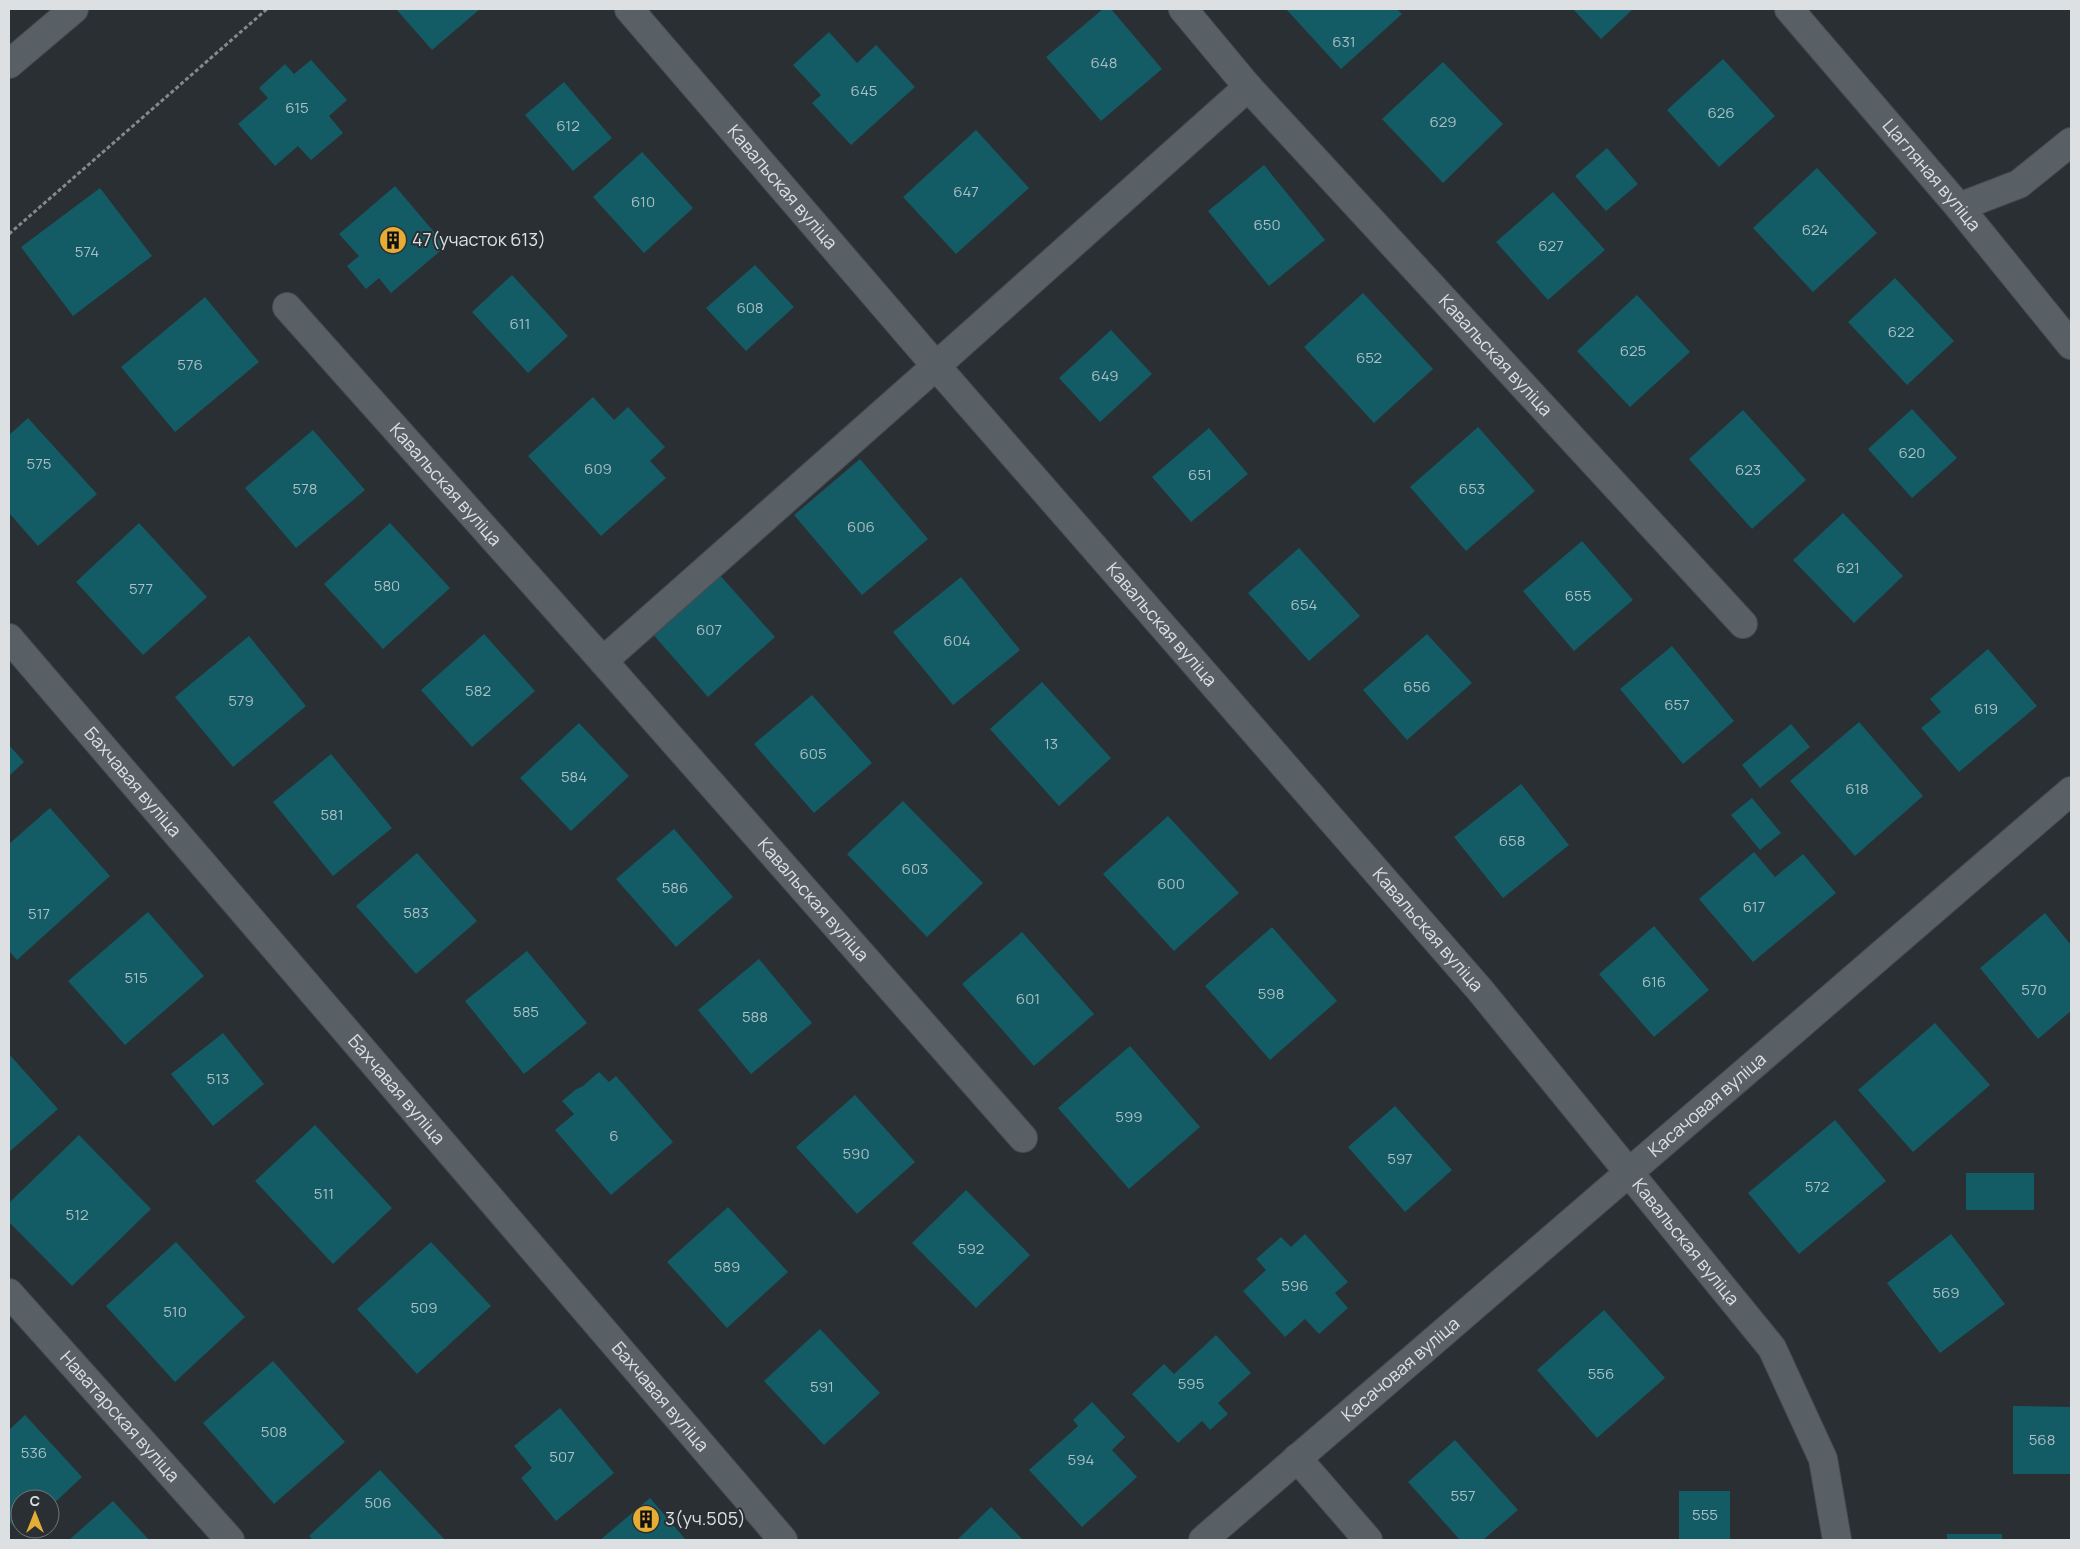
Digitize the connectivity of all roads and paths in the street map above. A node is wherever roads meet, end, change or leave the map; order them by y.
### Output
1 (74, 9) edge
2 (267, 9) edge
3 (629, 9) edge
4 (1183, 9) edge
5 (1789, 9) edge
6 (9, 64) edge
7 (1248, 87) junction
8 (2071, 142) edge
9 (1959, 207) junction
10 (9, 234) edge
11 (286, 307) dead end
12 (2071, 345) edge
13 (936, 366) junction
14 (1743, 624) dead end
15 (9, 638) edge
16 (603, 661) junction
17 (2071, 791) edge
18 (1023, 1138) dead end
19 (1630, 1172) junction
20 (9, 1293) edge
21 (1297, 1458) junction
22 (230, 1540) edge
23 (783, 1540) edge
24 (1204, 1540) edge
25 (1368, 1540) edge
26 (1837, 1540) edge

1 - 6 street
2 - 10 path
3 - 13 street, Кавальская вуліца
4 - 7 street, Кавальская вуліца
5 - 9 street, Цагляная вуліца
7 - 13 street
7 - 14 street, Кавальская вуліца
8 - 9 street
9 - 12 street, Цагляная вуліца
11 - 16 street, Кавальская вуліца
13 - 16 street
13 - 19 street, Кавальская вуліца
15 - 23 street, Бахчавая вуліца
16 - 18 street, Кавальская вуліца
17 - 19 street, Касачовая вуліца
19 - 21 street, Касачовая вуліца
19 - 26 street, Кавальская вуліца
20 - 22 street, Наватарская вуліца
21 - 24 street, Касачовая вуліца
21 - 25 street

